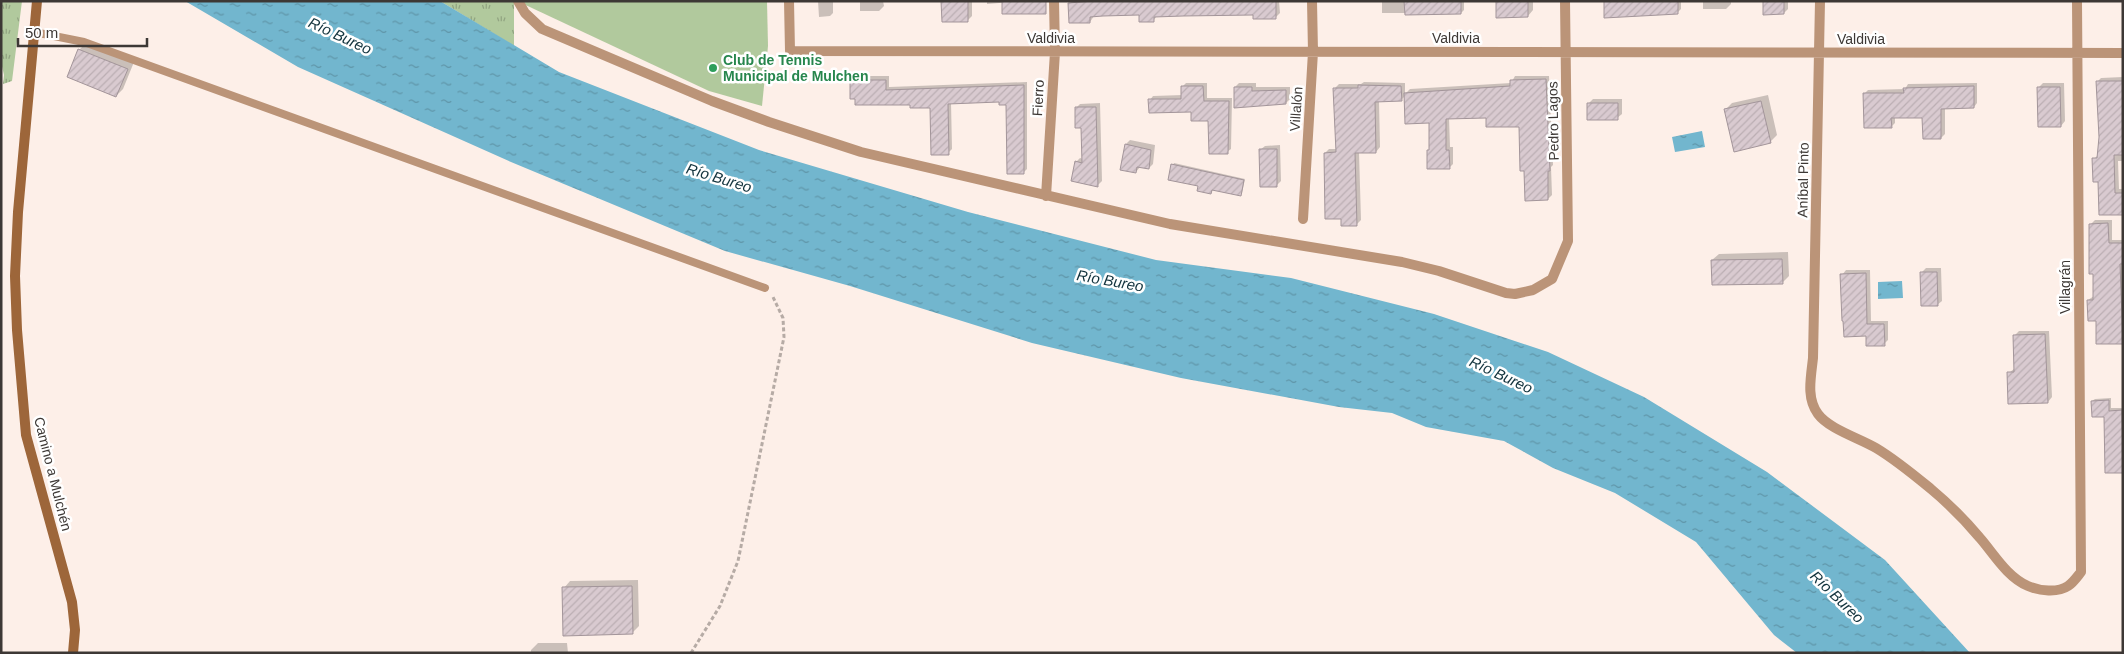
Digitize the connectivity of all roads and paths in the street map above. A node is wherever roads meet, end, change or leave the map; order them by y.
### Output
1 (37, 1) edge
2 (518, 1) edge
3 (789, 1) edge
4 (1054, 1) edge
5 (1312, 1) edge
6 (1565, 1) edge
7 (1820, 1) edge
8 (2077, 1) edge
9 (34, 32) junction
10 (1055, 52) junction
11 (1313, 52) junction
12 (1566, 52) junction
13 (1819, 53) junction
14 (2077, 53) junction
15 (2123, 53) edge
16 (1046, 196) junction
17 (1303, 218) dead end
18 (766, 288) joint
19 (2081, 572) joint
20 (73, 653) edge
21 (691, 653) edge

1 - 9 main road, Camino a Mulchén
2 - 16 street
3 - 10 street, Valdivia
4 - 10 street, Fierro
5 - 11 street, Villalón
6 - 12 street, Pedro Lagos
7 - 13 street, Aníbal Pinto
8 - 14 street, Villagrán
9 - 18 lane
9 - 20 main road, Camino a Mulchén
10 - 11 street, Valdivia
10 - 16 street, Fierro
11 - 12 street, Valdivia
11 - 17 street, Villalón
12 - 13 street, Valdivia
12 - 16 street, Pedro Lagos
13 - 14 street, Valdivia
13 - 19 street, Aníbal Pinto
14 - 15 street, Valdivia
14 - 19 street, Villagrán
18 - 21 path

